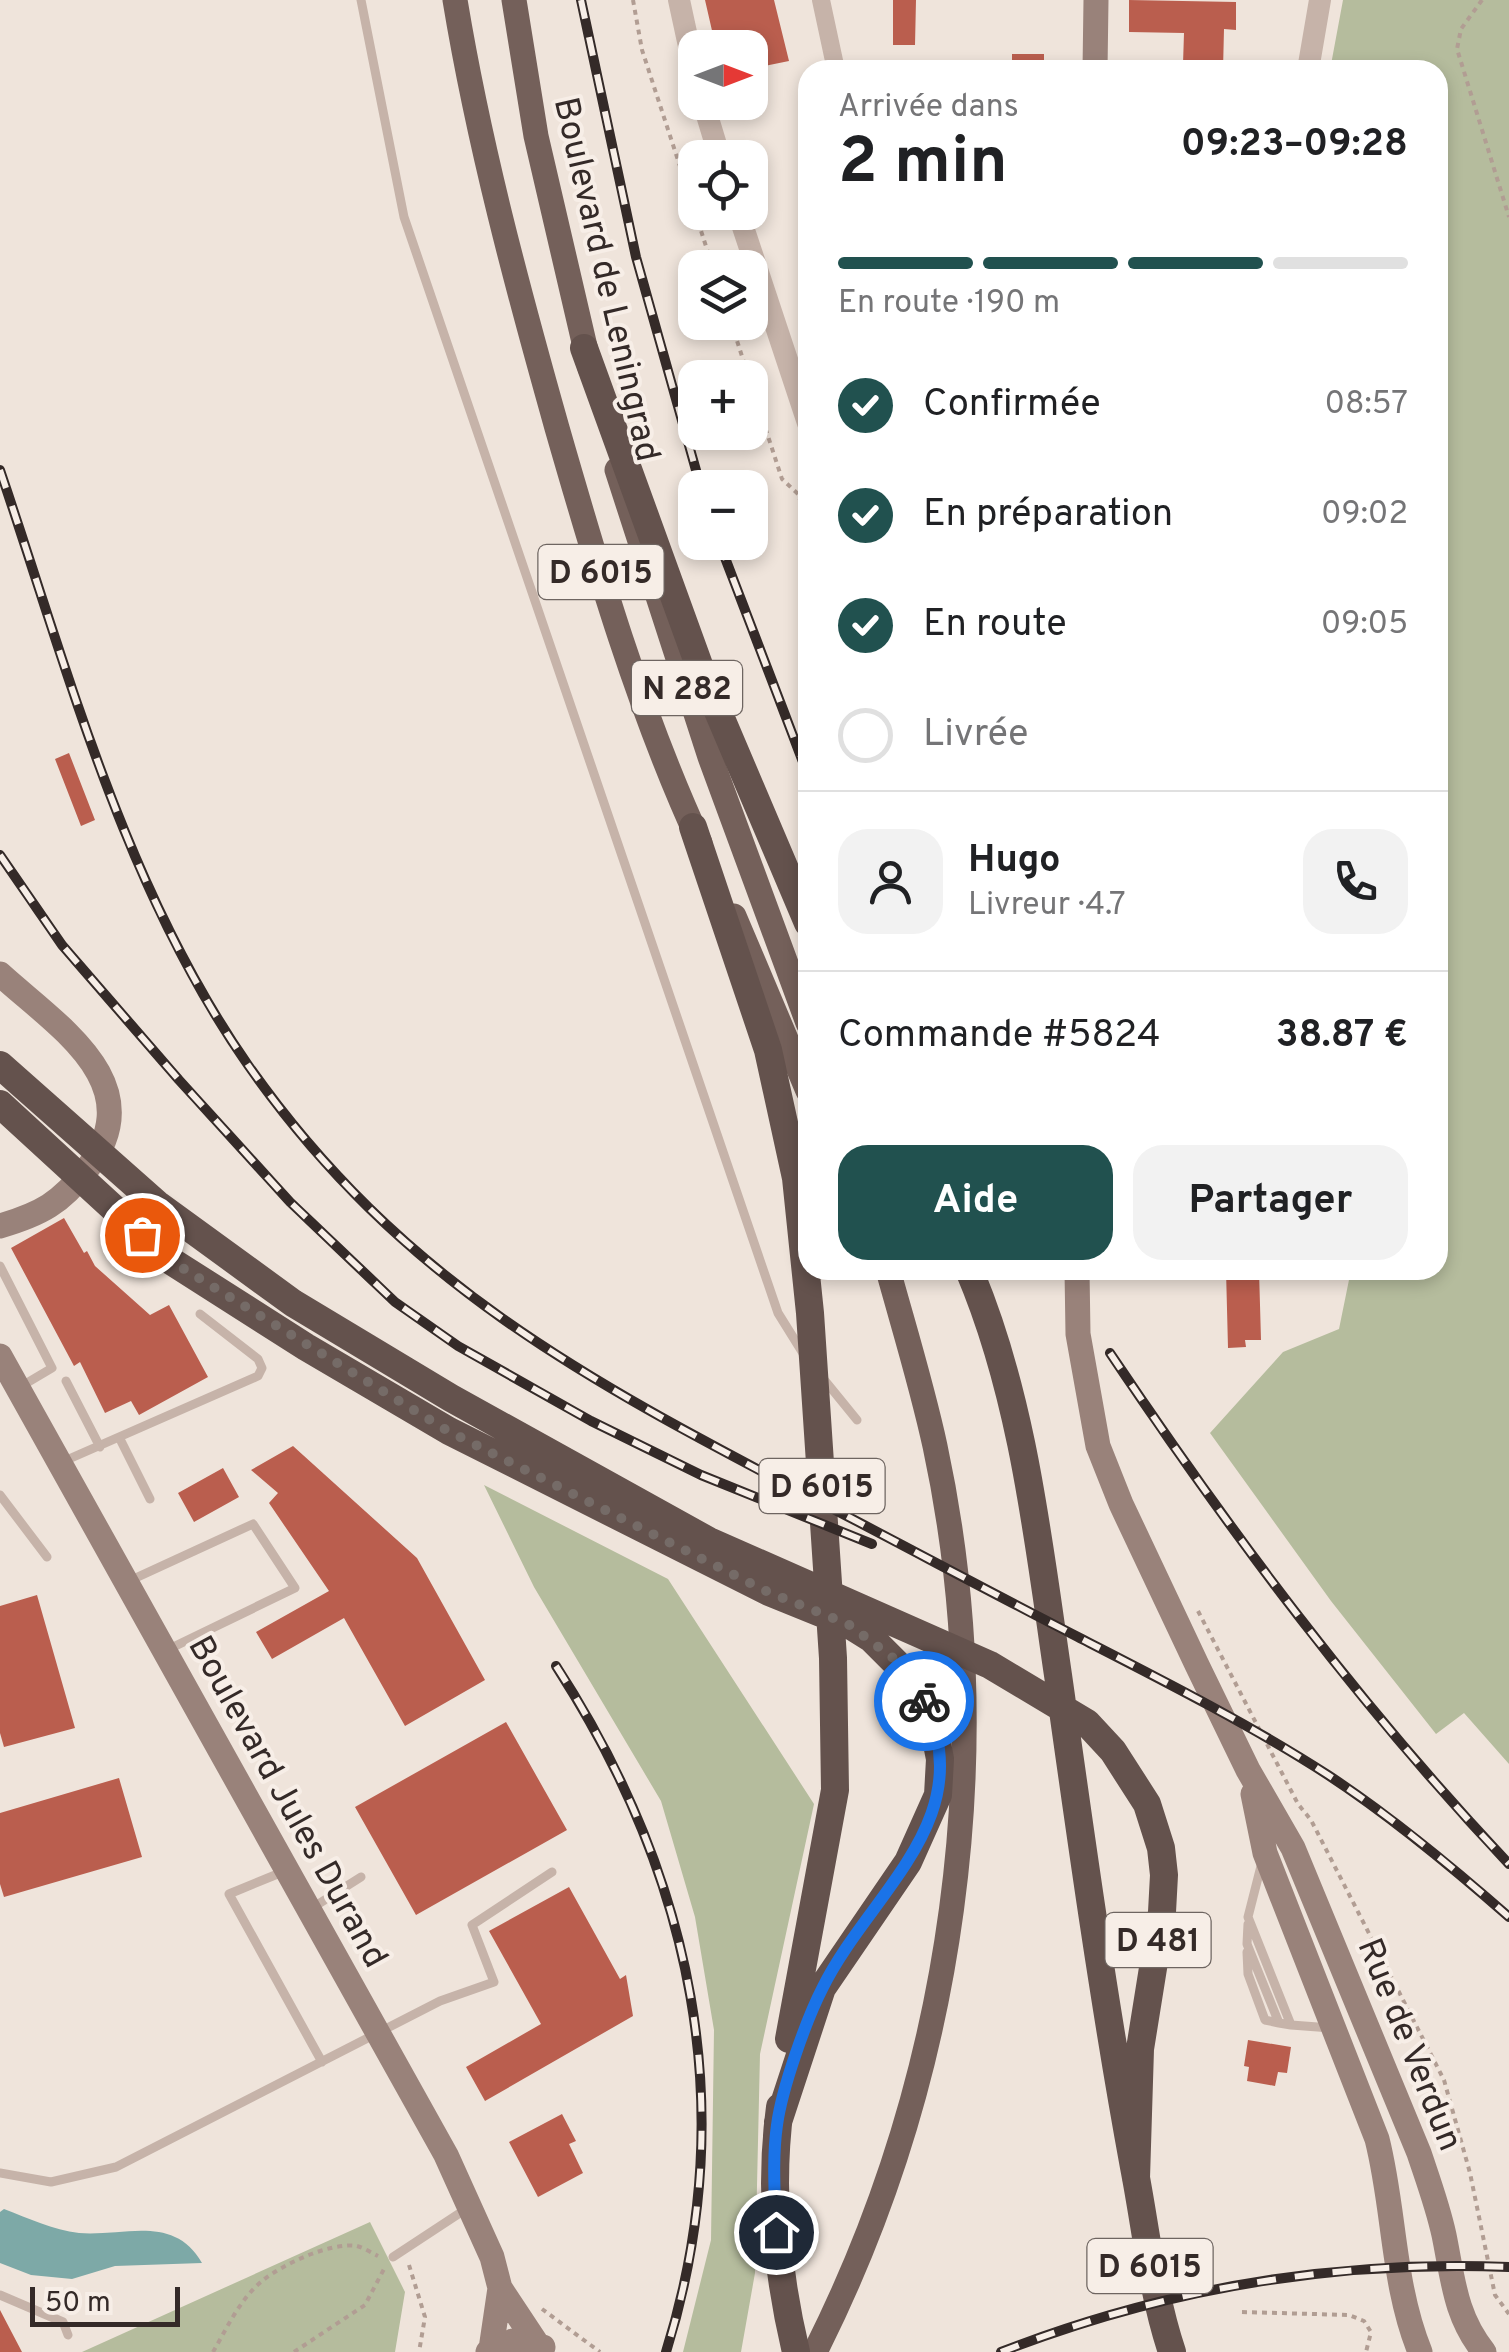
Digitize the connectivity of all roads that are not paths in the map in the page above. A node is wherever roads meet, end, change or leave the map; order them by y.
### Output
1 (361, 0) edge
2 (455, 0) edge
3 (514, 0) edge
4 (679, 0) edge
5 (822, 0) edge
6 (1096, 0) edge
7 (1320, 0) edge
8 (685, 30) edge
9 (834, 60) edge
10 (1095, 60) edge
11 (1310, 60) edge
12 (744, 230) edge
13 (584, 348) junction
14 (798, 394) edge
15 (692, 827) junction
16 (798, 899) edge
17 (0, 974) edge
18 (798, 995) edge
19 (0, 1065) edge
20 (798, 1066) edge
21 (0, 1104) edge
22 (798, 1197) edge
23 (0, 1226) edge
24 (0, 1266) edge
25 (807, 1280) edge
26 (882, 1280) edge
27 (891, 1280) edge
28 (972, 1280) edge
29 (1078, 1280) edge
30 (200, 1314) dead end
31 (0, 1356) edge
32 (913, 1360) junction
33 (66, 1382) dead end
34 (18, 1388) junction
35 (857, 1420) dead end
36 (120, 1440) junction
37 (100, 1447) junction
38 (59, 1464) junction
39 (0, 1495) edge
40 (150, 1499) dead end
41 (47, 1557) dead end
42 (127, 1582) junction
43 (164, 1652) junction
44 (1248, 1770) junction
45 (1264, 1853) junction
46 (287, 1870) junction
47 (552, 1872) dead end
48 (361, 1877) dead end
49 (309, 1910) junction
50 (1248, 1916) junction
51 (1291, 2025) junction
52 (1337, 2029) junction
53 (379, 2034) junction
54 (322, 2062) junction
55 (778, 2122) junction
56 (0, 2173) edge
57 (1136, 2178) junction
58 (470, 2207) junction
59 (393, 2257) road end
60 (500, 2288) junction
61 (0, 2295) edge
62 (68, 2336) dead end
63 (544, 2348) edge
64 (489, 2350) edge
65 (796, 2352) edge
66 (815, 2352) edge
67 (1172, 2352) edge
68 (1420, 2352) edge
69 (1484, 2352) edge

1 - 35 lane
2 - 15 main road, D 6015
3 - 13 main road, Boulevard de Leningrad / D 6015
4 - 8 street
5 - 9 street
6 - 10 main road
7 - 11 street
12 - 14 street
13 - 16 highway, D 6015
13 - 18 main road, Boulevard de Leningrad / N 282
15 - 20 main road
15 - 22 highway, D 6015
17 - 23 main road
19 - 57 highway, D 481
21 - 55 highway
24 - 34 lane
25 - 55 highway, D 6015
26 - 32 main road
27 - 32 main road
28 - 57 highway, D 6015
29 - 44 main road, Rue de Verdun
30 - 36 lane
31 - 34 main road, Boulevard Jules Durand
32 - 66 main road
33 - 37 lane
34 - 38 main road, Boulevard Jules Durand
36 - 37 lane
36 - 40 lane
37 - 38 lane
38 - 42 main road, Boulevard Jules Durand
39 - 41 lane
42 - 43 main road, Boulevard Jules Durand
42 - 43 lane
43 - 46 main road, Boulevard Jules Durand
44 - 45 main road, Rue de Verdun
44 - 69 main road, Rue de Verdun
45 - 50 lane
45 - 52 main road, Rue de Verdun
46 - 49 main road, Boulevard Jules Durand
46 - 54 lane
47 - 53 lane
48 - 49 lane
49 - 53 main road, Boulevard Jules Durand
50 - 51 lane
50 - 51 lane
51 - 52 lane
52 - 68 main road, Rue de Verdun
53 - 54 lane
53 - 58 main road, Boulevard Jules Durand
54 - 56 lane
55 - 65 highway, D 6015
57 - 67 highway, D 6015
58 - 59 lane
58 - 60 main road, Boulevard Jules Durand
60 - 63 main road
60 - 64 main road
61 - 62 lane
63 - 64 main road

